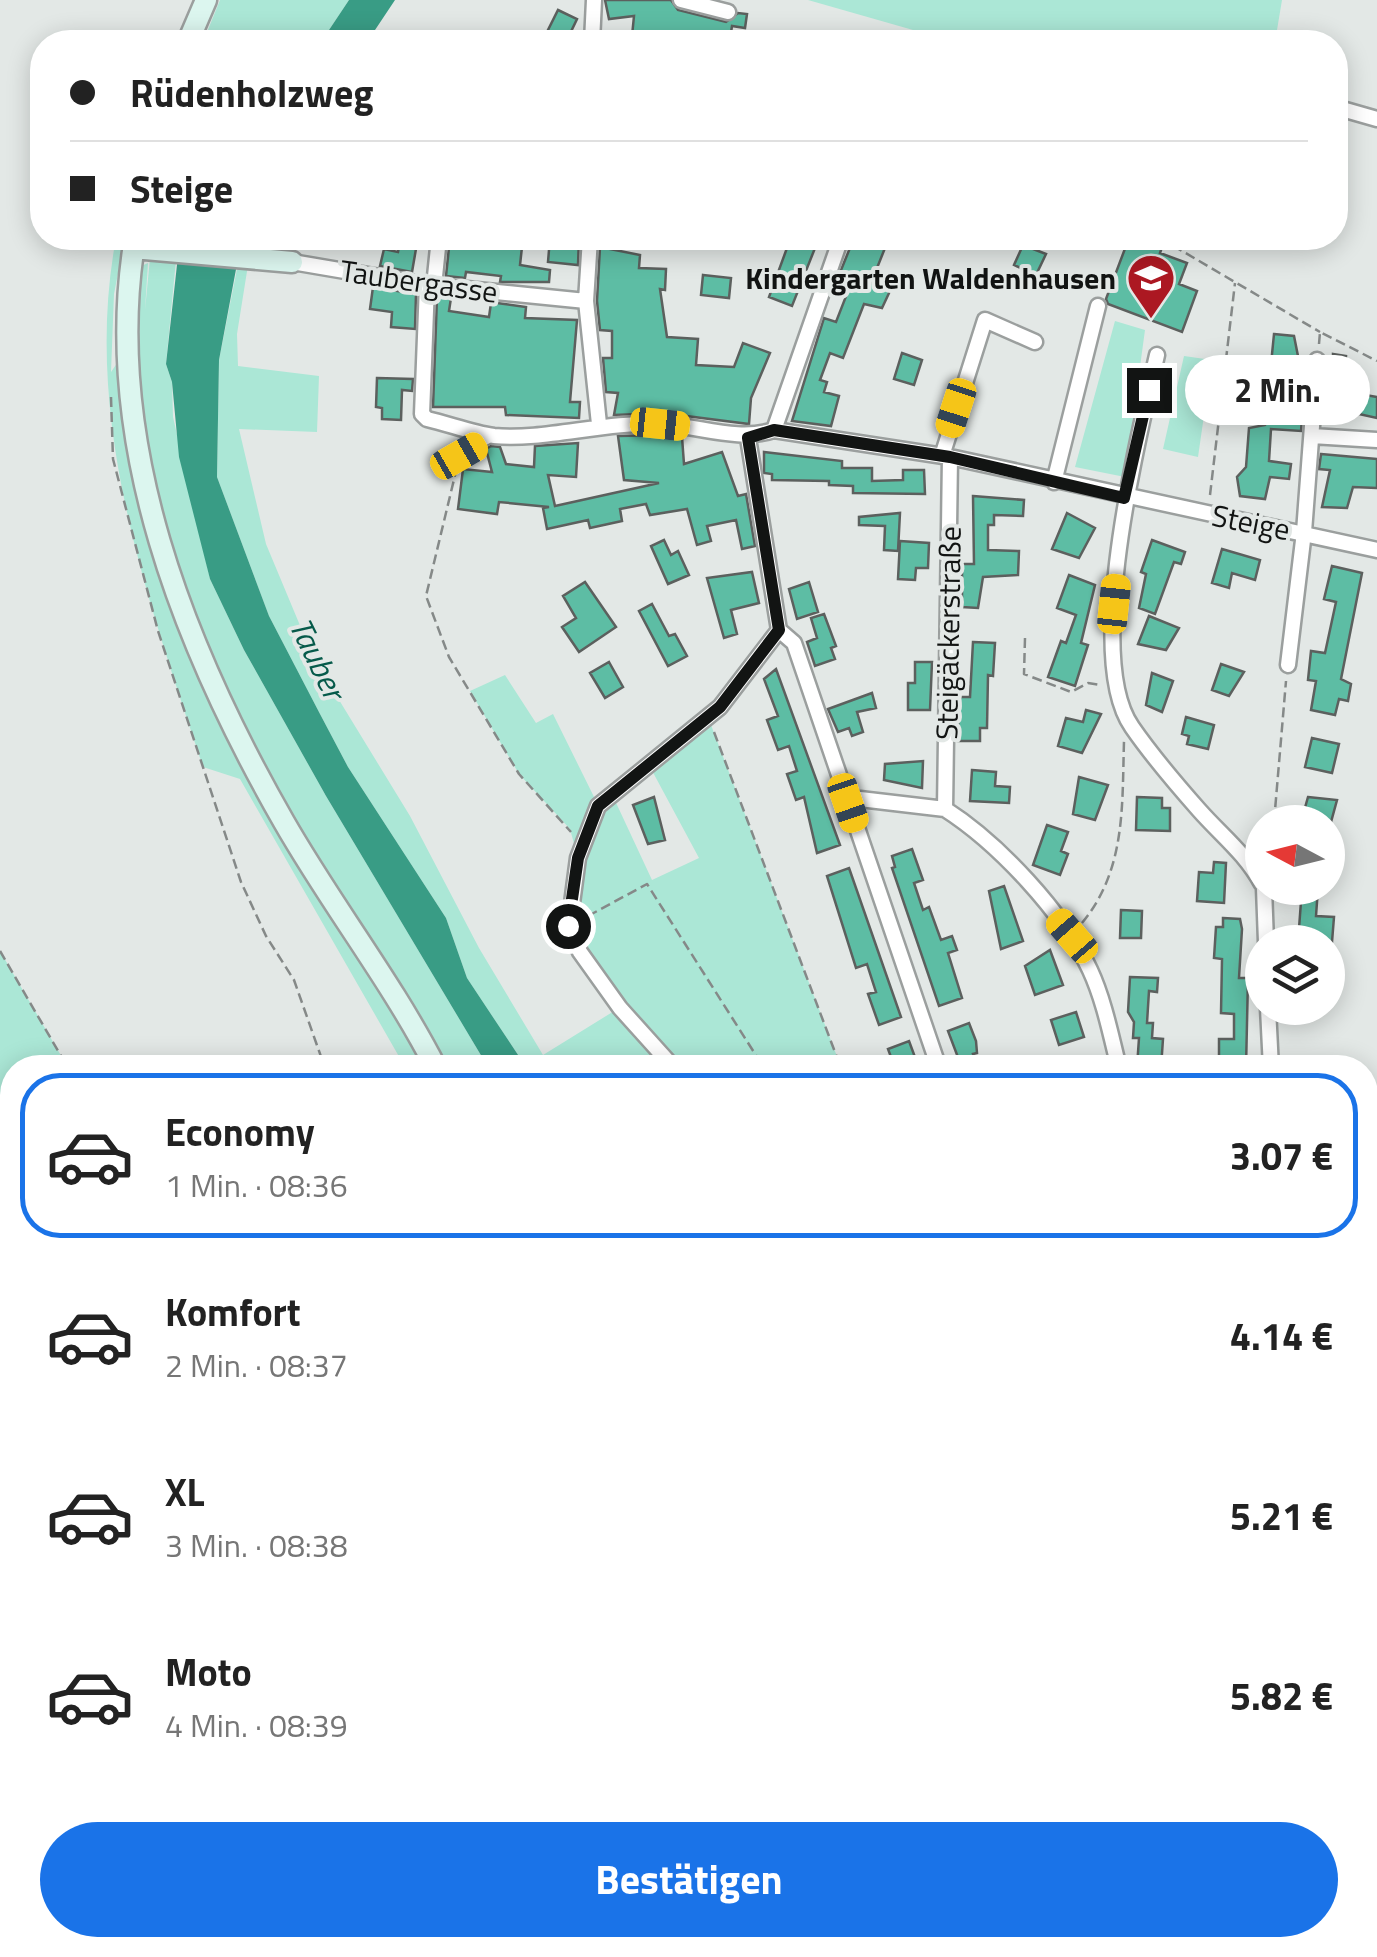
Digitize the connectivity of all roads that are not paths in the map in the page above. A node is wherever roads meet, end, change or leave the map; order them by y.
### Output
1 (206, 0) edge
2 (594, 0) edge
3 (681, 0) edge
4 (728, 12) dead end
5 (193, 30) edge
6 (593, 30) edge
7 (1348, 111) edge
8 (1377, 119) edge
9 (138, 250) edge
10 (184, 250) edge
11 (437, 250) edge
12 (589, 250) edge
13 (838, 250) edge
14 (292, 262) joint
15 (430, 286) junction
16 (586, 301) junction
17 (1098, 306) dead end
18 (1035, 342) dead end
19 (1157, 355) dead end
20 (1317, 360) road end
21 (599, 424) junction
22 (774, 430) junction
23 (494, 436) junction
24 (1312, 436) junction
25 (748, 438) junction
26 (1377, 440) edge
27 (459, 456) road end
28 (946, 457) junction
29 (1054, 482) junction
30 (1124, 498) junction
31 (1304, 532) junction
32 (1377, 550) edge
33 (779, 630) junction
34 (1288, 665) road end
35 (848, 803) junction
36 (945, 809) junction
37 (1245, 855) edge
38 (1269, 1025) edge
39 (428, 1055) edge
40 (663, 1055) edge
41 (935, 1055) edge
42 (1115, 1055) edge
43 (1270, 1055) edge

1 - 5 main road
2 - 6 street
3 - 4 street
7 - 8 street
9 - 39 main road
10 - 14 main road, Taubergasse
11 - 15 street
12 - 16 street
13 - 22 street
14 - 15 street, Taubergasse
15 - 16 street, Taubergasse
15 - 23 street
16 - 21 street
17 - 29 street
18 - 28 street, Steigäckerstraße
19 - 30 street
20 - 24 street
21 - 23 street, Steige
21 - 25 street, Steige
22 - 25 street, Steige
22 - 28 street, Steige
23 - 27 lane
24 - 26 street
24 - 31 street
25 - 33 street
28 - 29 street, Steige
28 - 36 street, Steigäckerstraße
29 - 30 street, Steige
30 - 31 street, Steige
30 - 37 street
31 - 32 street, Steige
31 - 34 street
33 - 35 street
33 - 40 street
35 - 36 street
35 - 41 street
36 - 42 street
38 - 43 street

